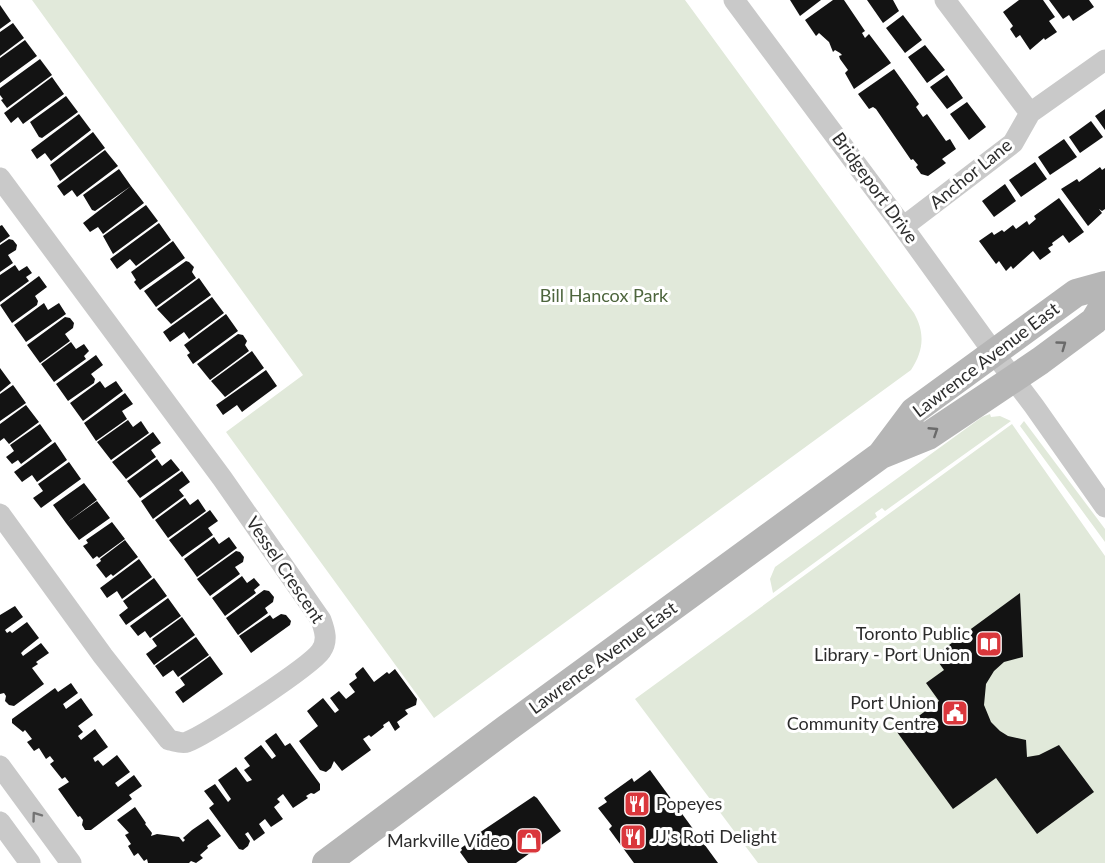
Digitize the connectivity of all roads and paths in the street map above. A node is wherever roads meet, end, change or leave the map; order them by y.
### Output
1 (734, 0) edge
2 (945, 0) edge
3 (1105, 60) edge
4 (1030, 112) junction
5 (0, 178) edge
6 (903, 227) junction
7 (1105, 285) edge
8 (1105, 303) edge
9 (994, 353) junction
10 (1013, 378) junction
11 (881, 455) junction
12 (1105, 507) edge
13 (0, 514) edge
14 (0, 766) edge
15 (0, 822) edge
16 (30, 863) edge
17 (71, 863) edge
18 (326, 863) edge

1 - 6 street, Bridgeport Drive
2 - 4 street
3 - 4 street
4 - 6 street, Anchor Lane
5 - 13 street, Vessel Crescent
6 - 9 street, Bridgeport Drive
7 - 9 main road, Lawrence Avenue East
10 -> 8 main road, Lawrence Avenue East
9 - 10 street, Bridgeport Drive
9 - 11 main road, Lawrence Avenue East
11 -> 10 main road, Lawrence Avenue East
10 - 12 street, Bridgeport Drive
11 - 18 main road, Lawrence Avenue East
17 -> 14 street
15 - 16 street

